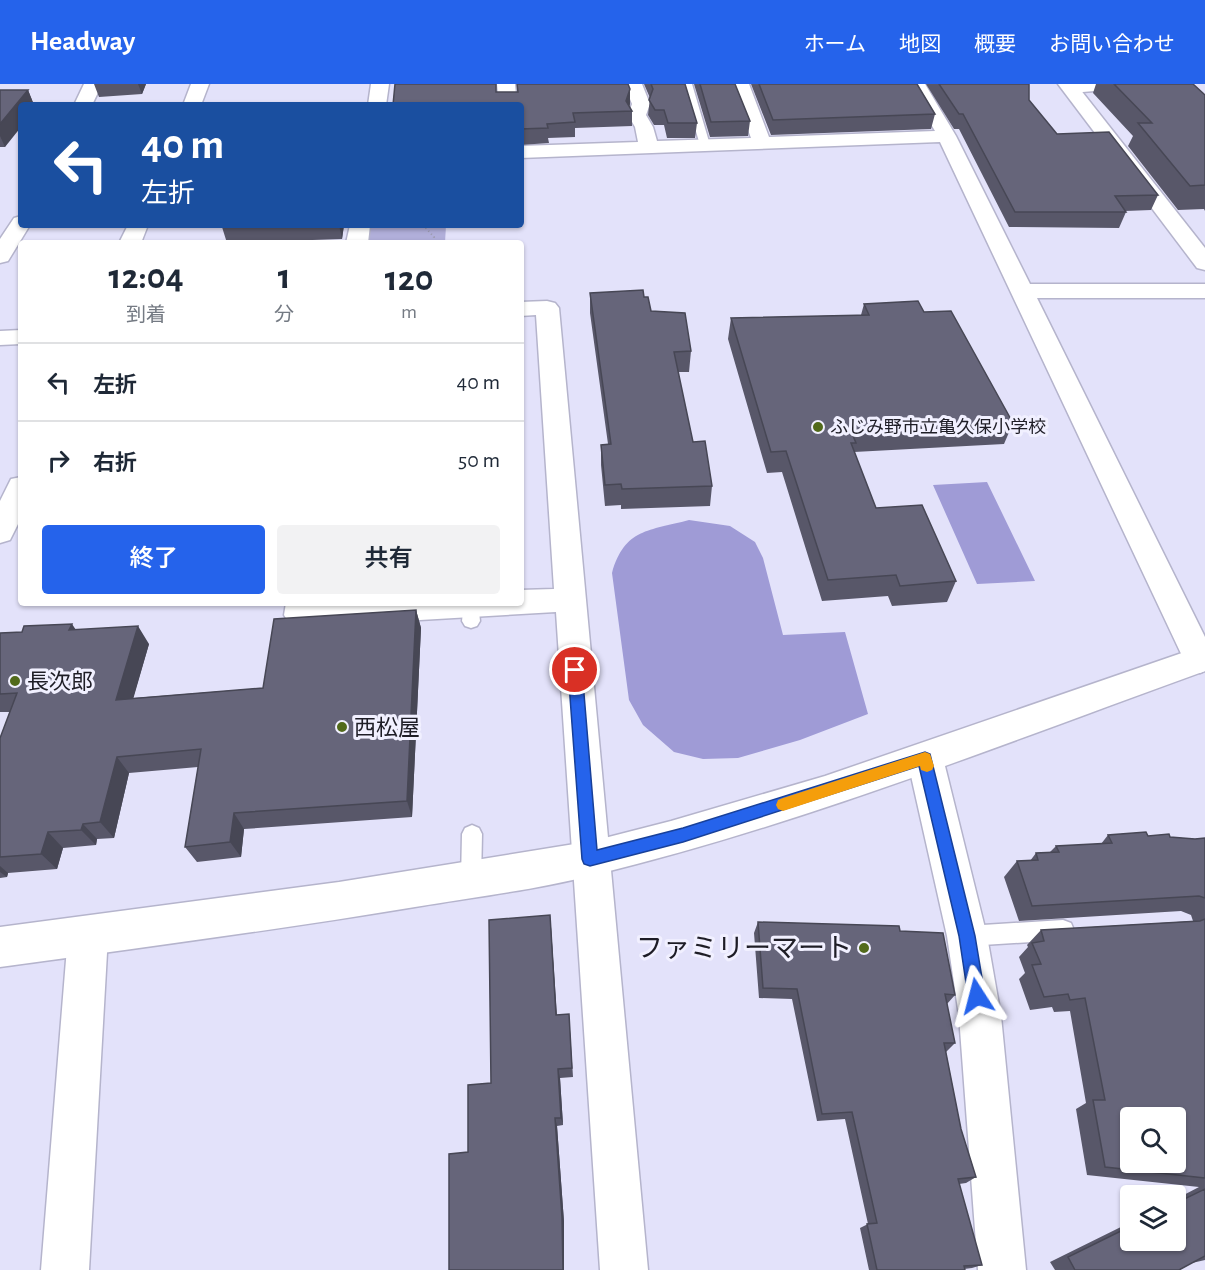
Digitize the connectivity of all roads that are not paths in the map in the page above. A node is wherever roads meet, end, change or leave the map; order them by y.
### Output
1 (93, 84) edge
2 (200, 84) edge
3 (380, 84) edge
4 (506, 84) edge
5 (633, 84) edge
6 (687, 84) edge
7 (740, 84) edge
8 (916, 84) edge
9 (1118, 84) edge
10 (1069, 86) edge
11 (84, 102) edge
12 (193, 102) edge
13 (377, 102) edge
14 (508, 102) edge
15 (947, 136) junction
16 (762, 143) junction
17 (705, 145) junction
18 (649, 148) junction
19 (524, 152) edge
20 (18, 227) edge
21 (0, 256) edge
22 (1205, 263) edge
23 (1023, 291) junction
24 (1205, 291) edge
25 (524, 309) edge
26 (18, 337) edge
27 (0, 338) edge
28 (18, 493) edge
29 (0, 533) edge
30 (569, 600) junction
31 (524, 603) edge
32 (302, 606) edge
33 (500, 606) edge
34 (1202, 659) edge
35 (925, 758) junction
36 (472, 834) dead end
37 (590, 859) junction
38 (471, 879) junction
39 (1086, 929) edge
40 (88, 935) junction
41 (967, 936) junction
42 (0, 947) edge
43 (65, 1270) edge
44 (624, 1270) edge
45 (1002, 1270) edge

1 - 11 street
2 - 12 street
3 - 13 street
4 - 14 street
5 - 18 street
6 - 17 lane
7 - 16 street
8 - 15 street
9 - 10 street
10 - 22 street
15 - 16 street
15 - 23 street
16 - 17 street
17 - 18 street
18 - 19 street
20 - 21 street
23 - 24 street
23 - 34 street
25 - 30 street
26 - 27 street
28 - 29 street
30 - 31 street
30 - 37 street
32 - 33 street
34 - 35 street
35 - 37 street
35 - 41 street
36 - 38 lane
37 - 38 street
37 - 44 street
38 - 40 street
39 - 41 lane
40 - 42 street
40 - 43 street
41 - 45 street

